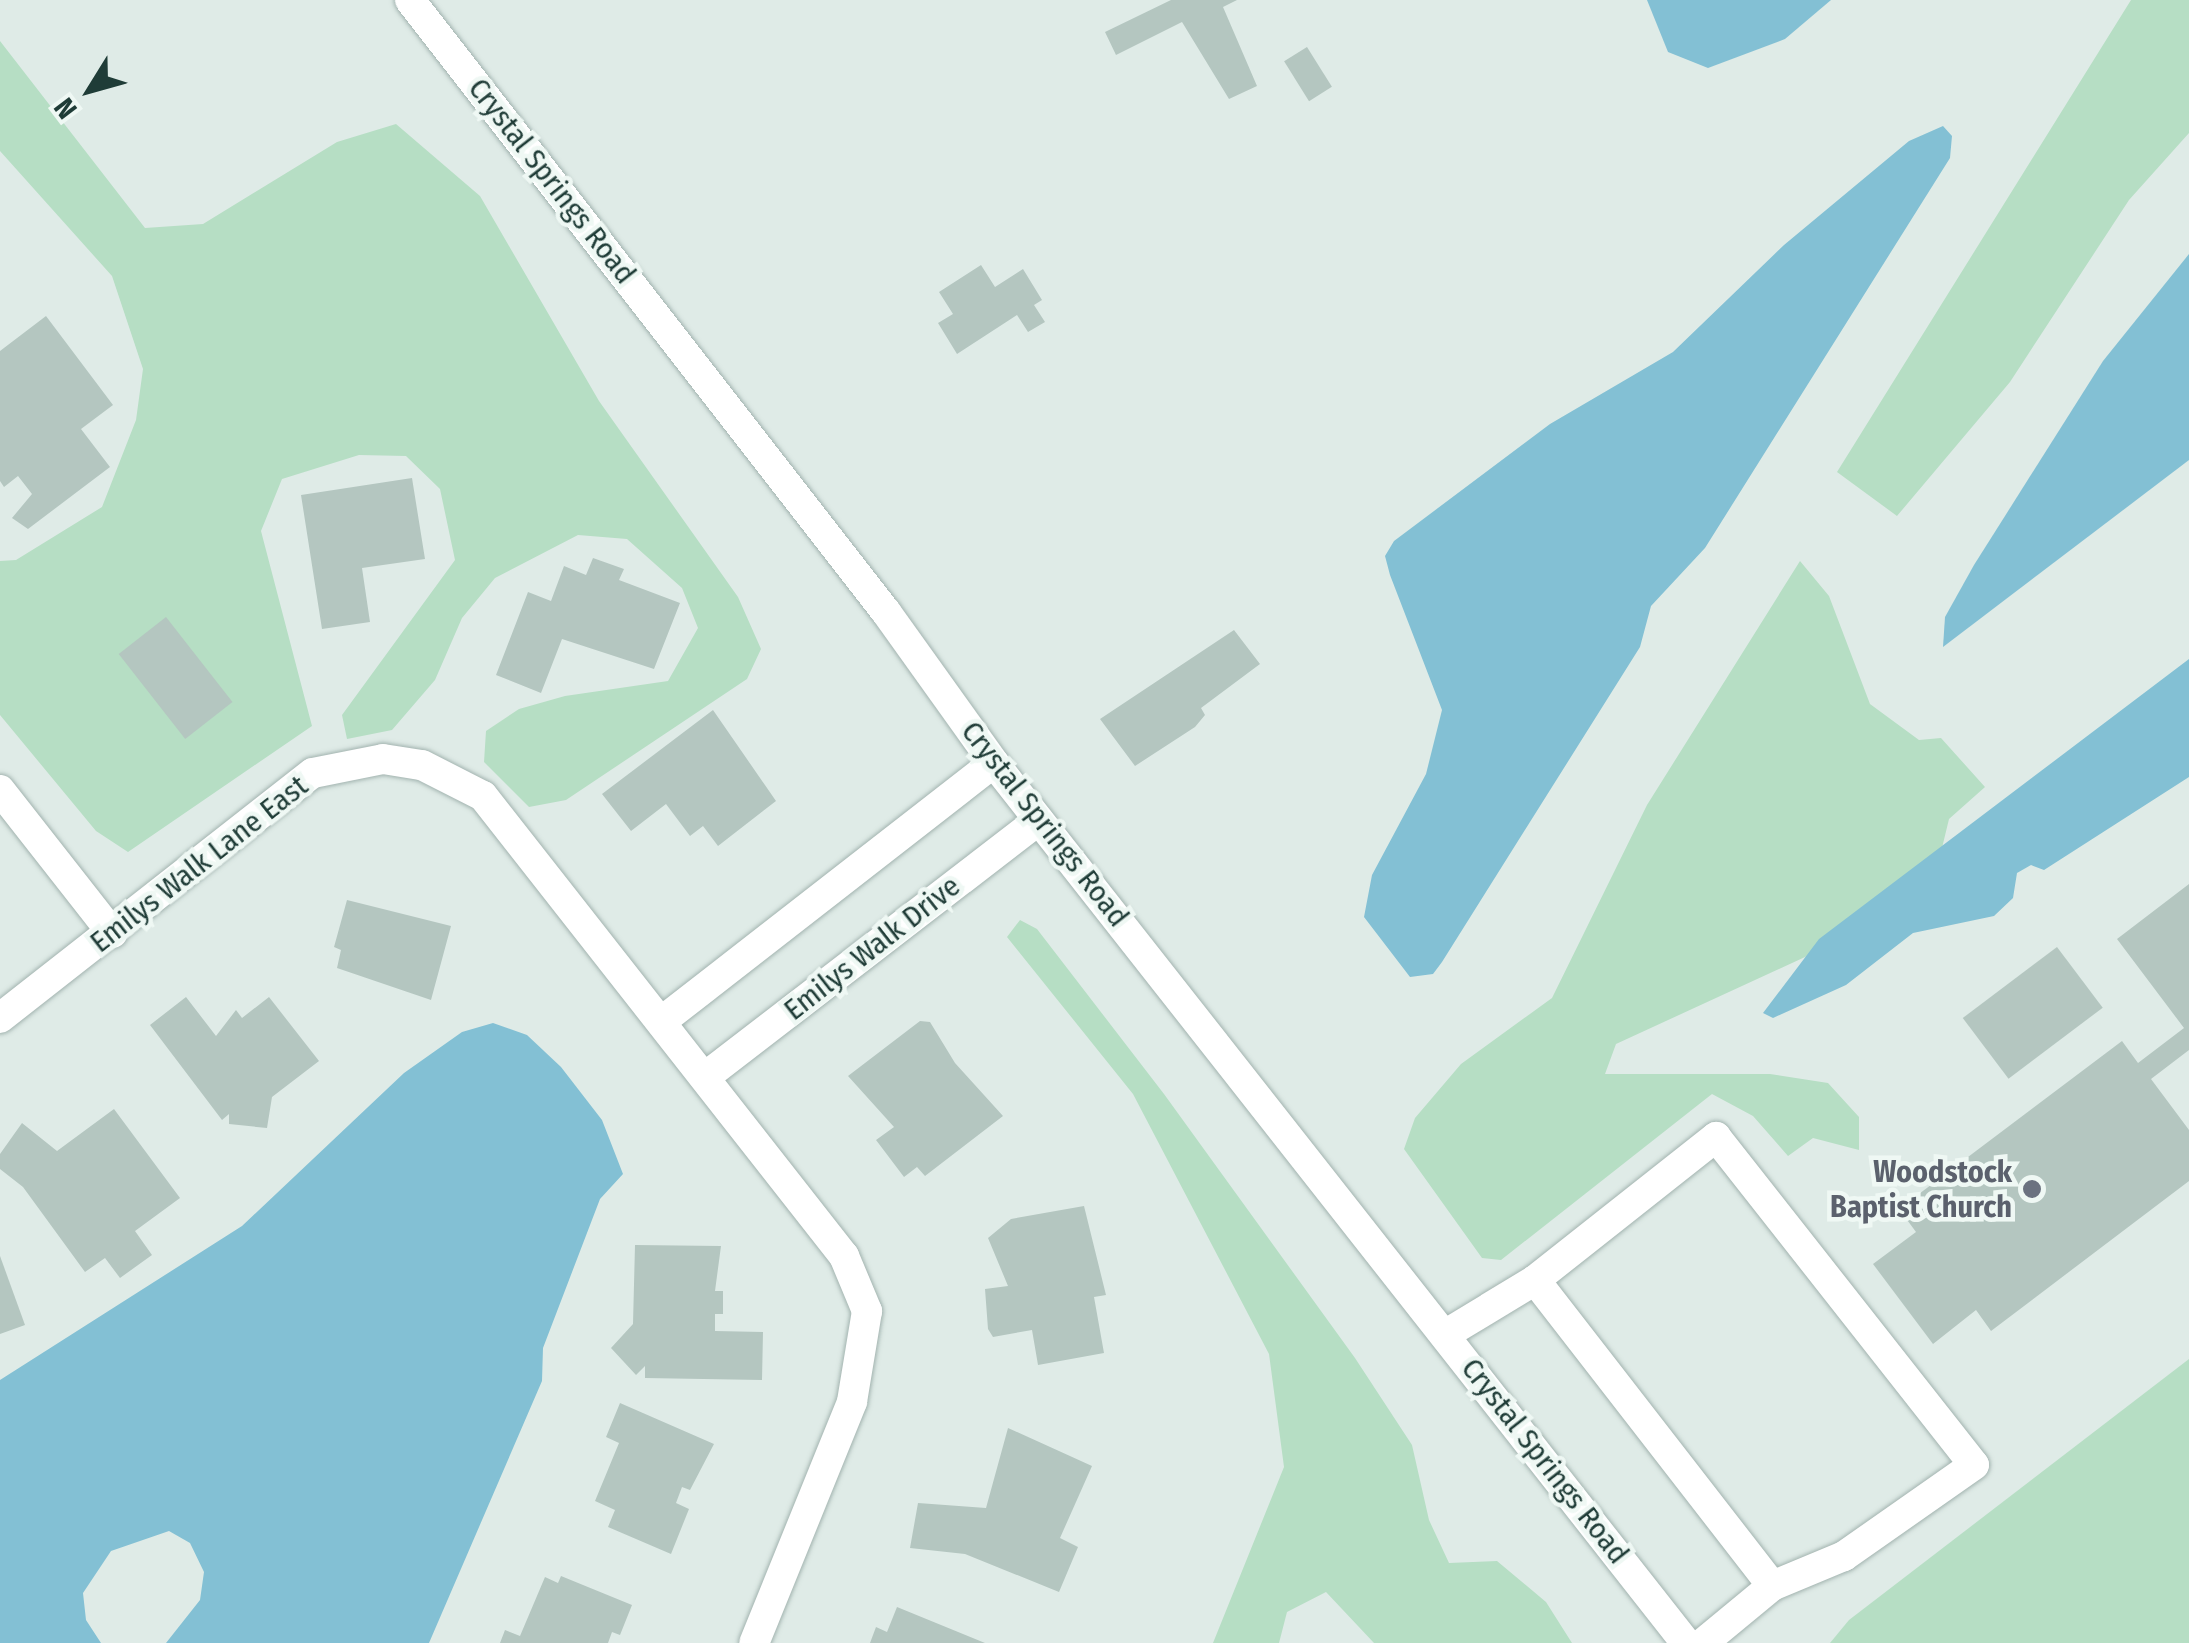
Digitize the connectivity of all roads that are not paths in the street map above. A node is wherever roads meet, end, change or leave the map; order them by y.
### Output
1 (410, 0) edge
2 (994, 764) junction
3 (0, 790) edge
4 (1039, 820) junction
5 (112, 932) junction
6 (0, 1018) edge
7 (662, 1021) junction
8 (705, 1076) junction
9 (1535, 1280) junction
10 (1446, 1334) junction
11 (1772, 1586) junction
12 (754, 1643) edge
13 (1686, 1643) edge
14 (1703, 1643) edge

1 - 2 street, Crystal Springs Road
2 - 4 street, Crystal Springs Road
2 - 7 street
3 - 5 street
4 - 8 street, Emilys Walk Drive
4 - 10 street, Crystal Springs Road
5 - 6 street, Emilys Walk Lane East
5 - 7 street, Emilys Walk Lane East
7 - 8 street, Emilys Walk Lane East
8 - 12 street, Emilys Walk Lane East
9 - 10 street
9 - 11 street
9 - 11 street
10 - 13 street, Crystal Springs Road
11 - 14 street

